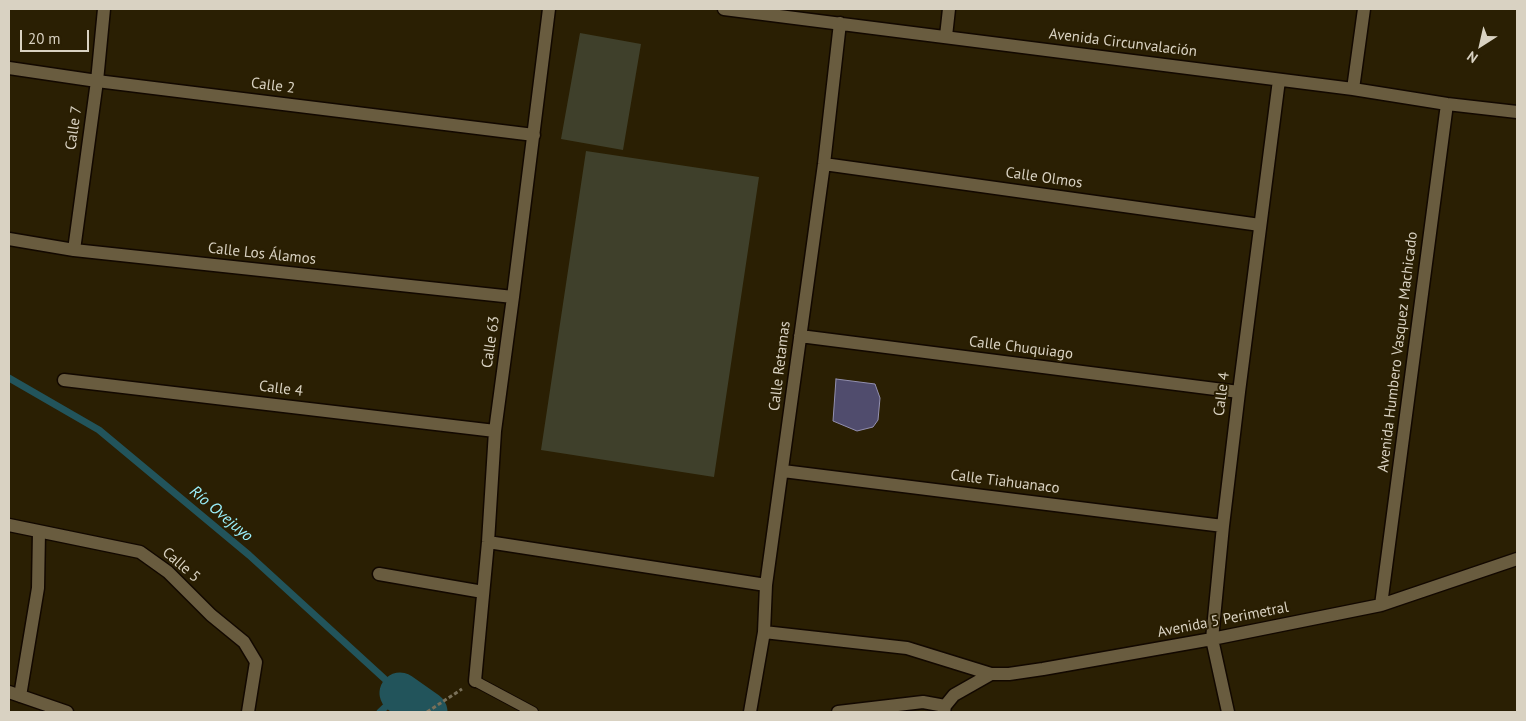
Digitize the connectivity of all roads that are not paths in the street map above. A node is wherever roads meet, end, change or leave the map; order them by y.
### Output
1 (104, 9) edge
2 (548, 9) edge
3 (724, 9) edge
4 (949, 9) edge
5 (1364, 9) edge
6 (840, 23) junction
7 (946, 36) junction
8 (9, 68) edge
9 (1279, 80) junction
10 (97, 81) junction
11 (1352, 88) junction
12 (1447, 104) junction
13 (1517, 112) edge
14 (534, 135) junction
15 (824, 164) junction
16 (1260, 225) junction
17 (9, 239) edge
18 (74, 250) junction
19 (513, 297) junction
20 (800, 336) junction
21 (64, 380) dead end
22 (1239, 392) junction
23 (495, 430) junction
24 (783, 471) junction
25 (9, 526) edge
26 (1223, 526) junction
27 (39, 532) junction
28 (488, 542) junction
29 (1517, 559) edge
30 (378, 574) dead end
31 (766, 585) junction
32 (483, 592) junction
33 (1381, 606) junction
34 (764, 632) junction
35 (1212, 639) junction
36 (991, 674) junction
37 (475, 681) joint
38 (14, 694) edge
39 (944, 709) edge
40 (67, 712) edge
41 (248, 712) edge
42 (533, 712) edge
43 (750, 712) edge
44 (838, 712) edge
45 (1228, 712) edge

1 - 10 street, Calle 7
2 - 14 street, Calle 63
3 - 6 street, Avenida Circunvalación
4 - 7 street
5 - 11 street
6 - 7 street, Avenida Circunvalación
6 - 15 street, Calle Retamas
7 - 9 street, Avenida Circunvalación
8 - 10 street, Calle 2
9 - 11 street, Avenida Circunvalación
9 - 16 street, Calle 4
10 - 14 street, Calle 2
10 - 18 street, Calle 7
11 - 12 street, Avenida Circunvalación
12 - 13 street, Avenida Circunvalación
12 - 33 street, Avenida Humbero Vasquez Machicado
14 - 19 street, Calle 63
15 - 16 street, Calle Olmos
15 - 20 street, Calle Retamas
16 - 22 street, Calle 4
17 - 18 street, Calle Los Álamos
18 - 19 street, Calle Los Álamos
19 - 23 street, Calle 63
20 - 22 street, Calle Chuquiago
20 - 24 street, Calle Retamas
21 - 23 street, Calle 4
22 - 26 street, Calle 4
23 - 28 street, Calle 63
24 - 26 street, Calle Tiahuanaco
24 - 31 street, Calle Retamas
25 - 27 street, Calle 5
26 - 35 street, Calle 4
27 - 38 street
27 - 41 street, Calle 5
28 - 31 street
28 - 32 street, Calle 63
29 - 33 street, Avenida 5 Perimetral
30 - 32 street
31 - 34 street, Calle Retamas
32 - 37 street, Calle 63
33 - 35 street, Avenida 5 Perimetral
34 - 36 street
34 - 43 street, Calle Retamas
35 - 36 street, Avenida 5 Perimetral
35 - 45 street, Calle 4
36 - 39 street, Avenida 5 Perimetral
37 - 42 lane
38 - 40 street
39 - 44 street

